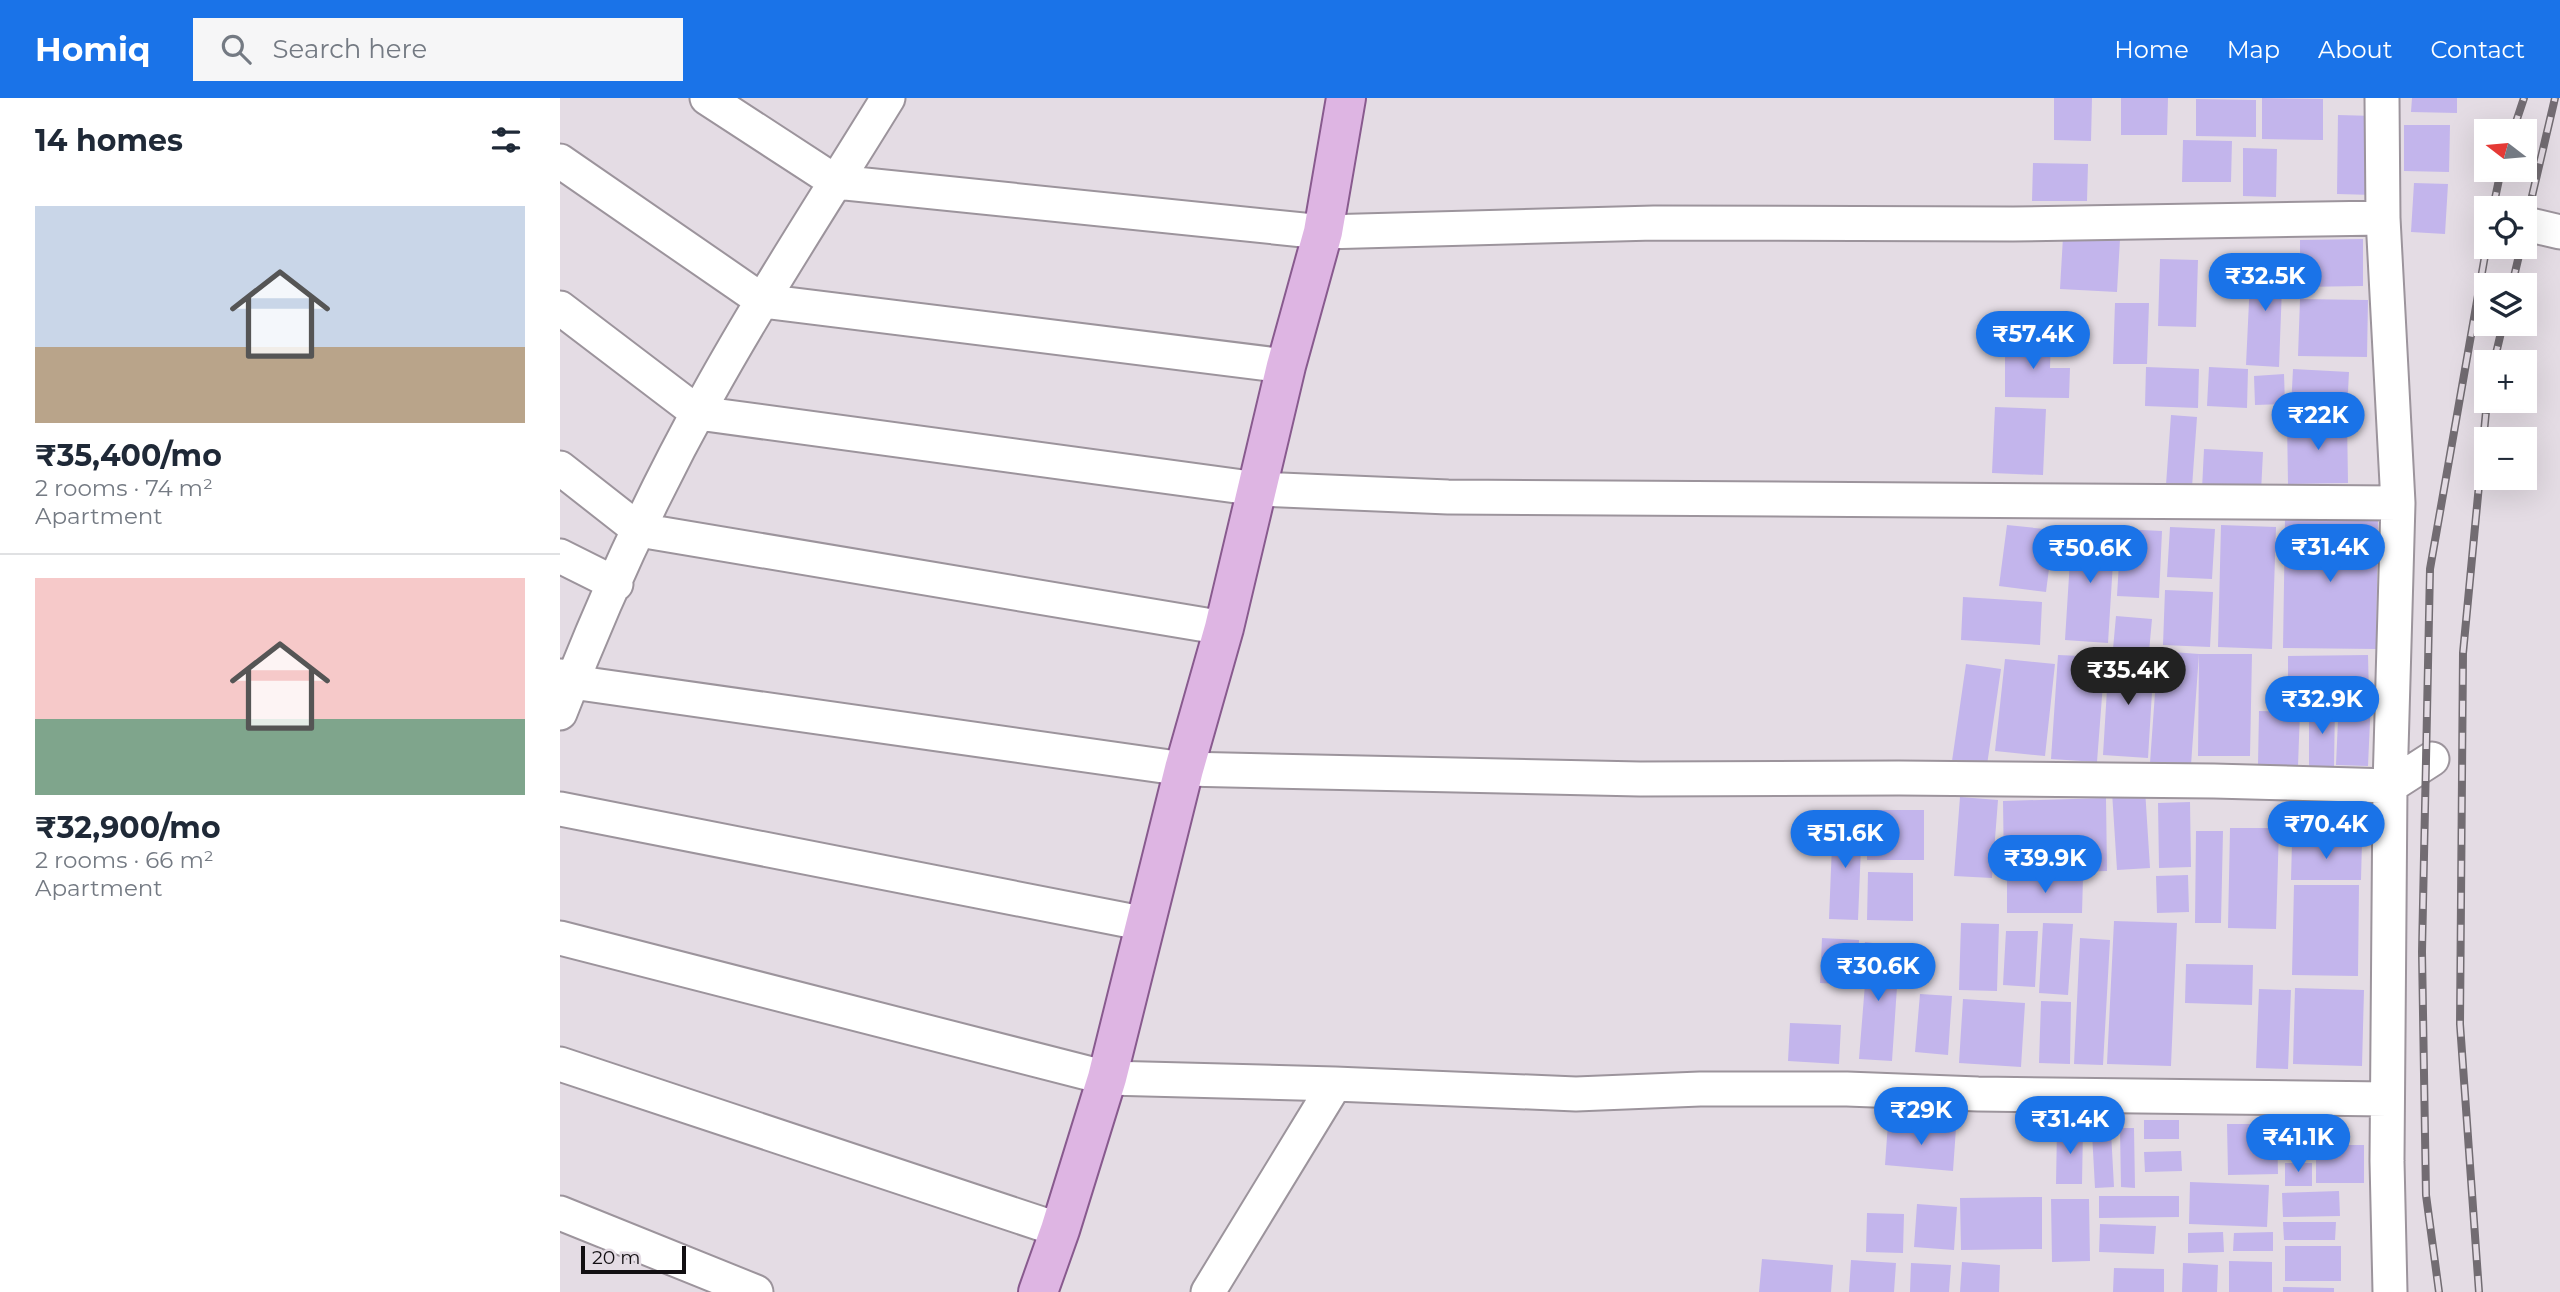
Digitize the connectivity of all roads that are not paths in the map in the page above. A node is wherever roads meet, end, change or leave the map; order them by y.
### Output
1 (707, 98) edge
2 (888, 98) edge
3 (1346, 98) edge
4 (2382, 98) edge
5 (560, 161) edge
6 (836, 182) junction
7 (2384, 218) junction
8 (2537, 227) edge
9 (1323, 232) junction
10 (2560, 232) edge
11 (763, 301) junction
12 (560, 308) edge
13 (1286, 366) junction
14 (698, 413) junction
15 (560, 468) edge
16 (1258, 489) junction
17 (2398, 503) junction
18 (639, 530) junction
19 (560, 556) edge
20 (616, 584) junction
21 (1224, 628) junction
22 (566, 679) edge
23 (560, 713) edge
24 (2432, 760) dead end
25 (1184, 769) junction
26 (2390, 786) junction
27 (560, 808) edge
28 (1146, 923) junction
29 (560, 938) edge
30 (560, 1064) edge
31 (1107, 1078) junction
32 (1335, 1084) junction
33 (2388, 1099) junction
34 (560, 1213) edge
35 (1060, 1230) junction
36 (756, 1292) edge
37 (1038, 1292) edge
38 (1208, 1292) edge
39 (2389, 1292) edge

1 - 6 street
2 - 6 street
3 - 9 main road
4 - 7 street
5 - 11 street
6 - 9 street
6 - 11 street
7 - 9 street
7 - 17 street
8 - 10 street
9 - 13 main road
11 - 13 street
11 - 14 street
12 - 14 street
13 - 16 main road
14 - 16 street
14 - 18 street
15 - 18 street
16 - 17 street
16 - 21 main road
17 - 26 street
18 - 20 street
18 - 21 street
19 - 20 street
20 - 22 street
21 - 25 main road
22 - 23 street
22 - 25 street
24 - 26 street
25 - 26 street
25 - 28 main road
26 - 33 street
27 - 28 street
28 - 31 main road
29 - 31 street
30 - 35 street
31 - 32 street
31 - 35 main road
32 - 33 street
32 - 38 street
33 - 39 street
34 - 36 street
35 - 37 main road

